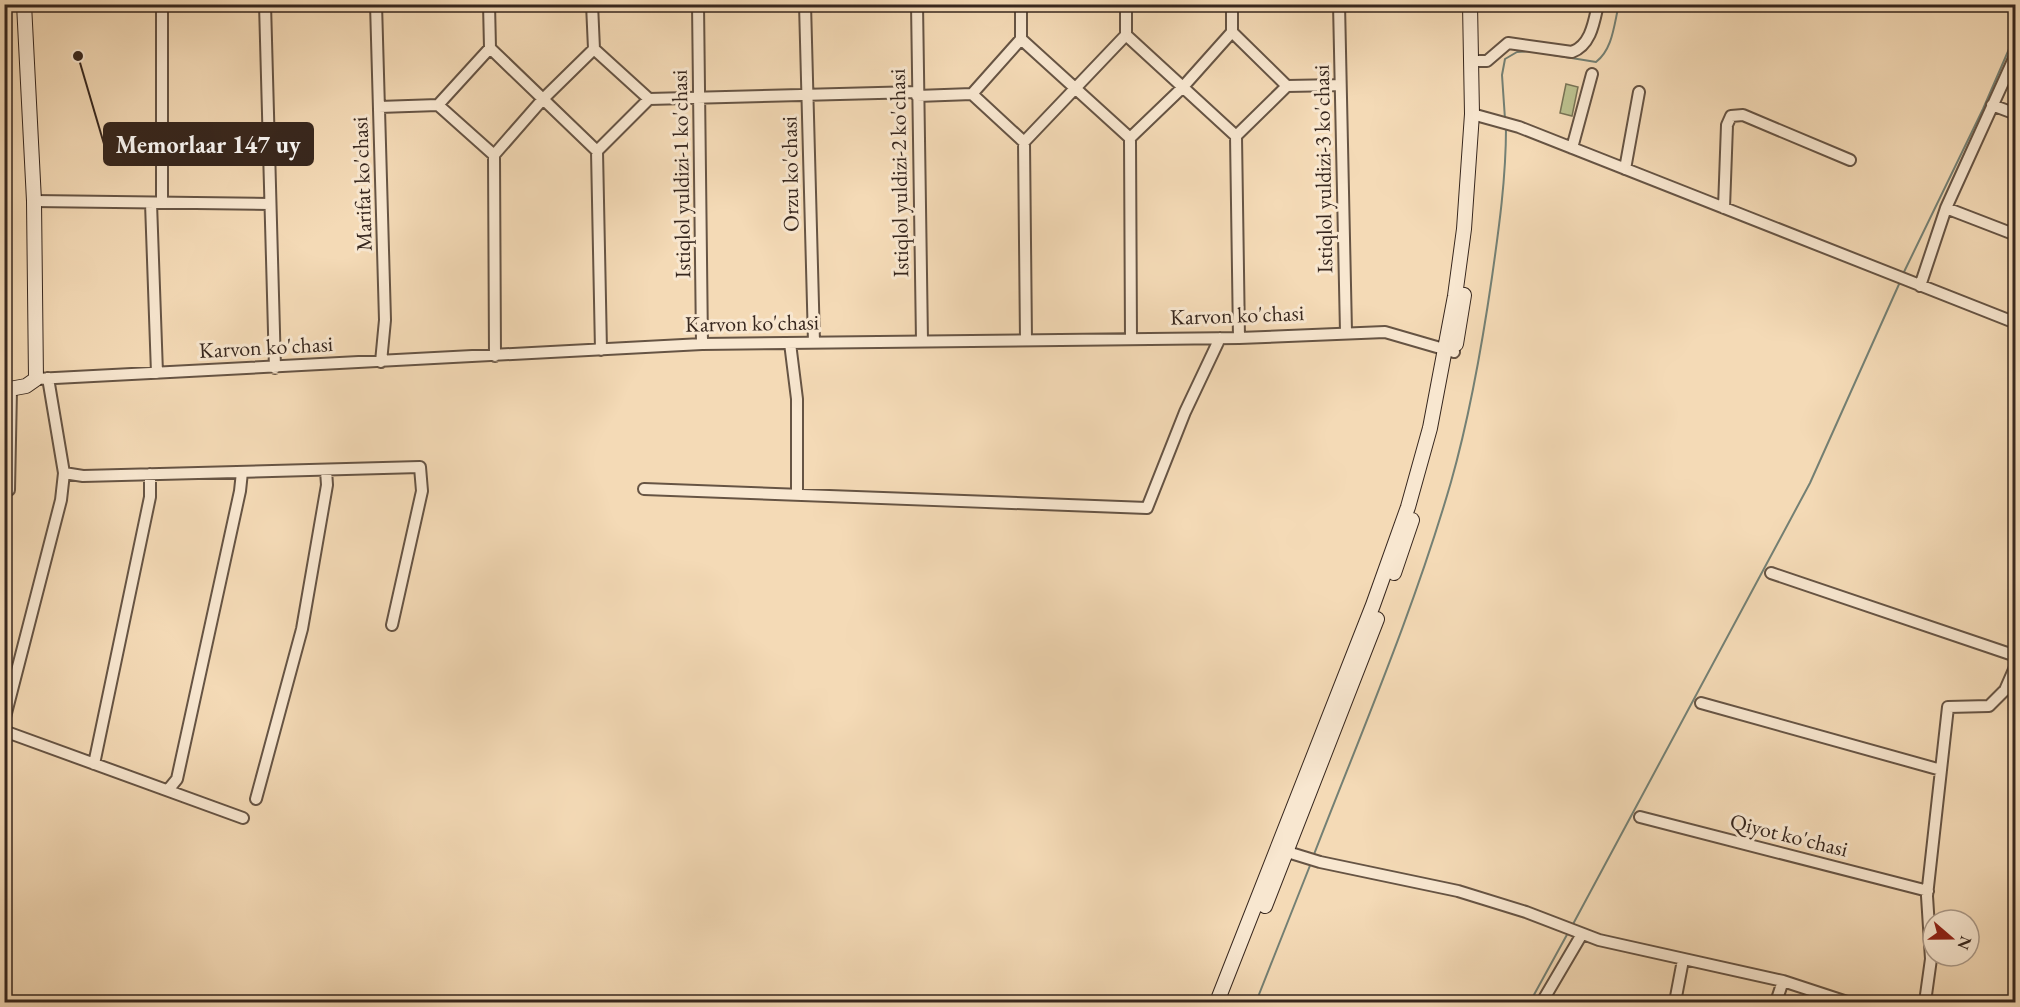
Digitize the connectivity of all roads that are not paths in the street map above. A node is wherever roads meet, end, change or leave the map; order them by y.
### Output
1 (24, 4) edge
2 (162, 4) edge
3 (265, 4) edge
4 (376, 4) edge
5 (489, 4) edge
6 (592, 4) edge
7 (698, 4) edge
8 (805, 4) edge
9 (917, 4) edge
10 (1021, 4) edge
11 (1126, 4) edge
12 (1232, 4) edge
13 (1339, 4) edge
14 (1470, 4) edge
15 (1476, 4) edge
16 (1598, 4) edge
17 (1232, 32) junction
18 (1126, 35) junction
19 (1021, 39) junction
20 (490, 48) junction
21 (594, 49) junction
22 (2016, 54) edge
23 (1478, 61) junction
24 (1592, 74) dead end
25 (1340, 85) junction
26 (1287, 86) junction
27 (1078, 88) junction
28 (1182, 88) junction
29 (1640, 93) dead end
30 (917, 94) junction
31 (972, 94) junction
32 (808, 96) junction
33 (700, 98) junction
34 (543, 99) junction
35 (649, 99) junction
36 (438, 105) junction
37 (1992, 105) junction
38 (379, 108) junction
39 (2016, 114) edge
40 (1475, 115) junction
41 (1236, 136) junction
42 (1130, 138) junction
43 (1024, 142) junction
44 (1572, 148) junction
45 (597, 152) junction
46 (494, 155) junction
47 (1850, 160) dead end
48 (1625, 169) junction
49 (34, 201) junction
50 (157, 203) junction
51 (270, 204) junction
52 (1946, 207) junction
53 (1724, 208) junction
54 (2016, 235) edge
55 (1920, 286) junction
56 (2016, 323) edge
57 (1346, 332) junction
58 (1220, 338) junction
59 (1239, 338) junction
60 (1131, 339) junction
61 (1026, 340) junction
62 (922, 341) junction
63 (814, 342) junction
64 (790, 343) junction
65 (702, 344) junction
66 (601, 350) junction
67 (1450, 351) junction
68 (495, 356) junction
69 (381, 362) junction
70 (275, 368) junction
71 (157, 373) junction
72 (42, 379) junction
73 (8, 390) edge
74 (326, 470) junction
75 (242, 472) junction
76 (64, 473) junction
77 (150, 474) junction
78 (644, 489) dead end
79 (9, 490) dead end
80 (797, 495) junction
81 (1771, 573) dead end
82 (392, 625) dead end
83 (2016, 656) edge
84 (2016, 665) edge
85 (1701, 703) dead end
86 (4, 721) edge
87 (4, 731) edge
88 (94, 764) junction
89 (1941, 770) junction
90 (168, 790) junction
91 (256, 799) dead end
92 (243, 818) dead end
93 (1640, 818) dead end
94 (1282, 850) junction
95 (1928, 891) junction
96 (1580, 934) junction
97 (1683, 960) junction
98 (1783, 981) junction
99 (1217, 1002) edge
100 (1227, 1002) edge
101 (1542, 1002) edge
102 (1675, 1002) edge
103 (1776, 1002) edge
104 (1847, 1002) edge
105 (1925, 1002) edge

1 - 49 main road
2 - 50 street
3 - 51 street
4 - 38 street, Marifat ko'chasi
5 - 20 street
6 - 21 street
7 - 33 street, Istiqlol yuldizi-1 ko'chasi
8 - 32 street, Orzu ko'chasi
9 - 30 street, Istiqlol yuldizi-2 ko'chasi
10 - 19 street
11 - 18 street
12 - 17 street
13 - 25 street, Istiqlol yuldizi-3 ko'chasi
14 - 40 main road
15 - 23 main road
16 - 23 street
17 - 26 street
17 - 28 street
18 - 27 street
18 - 28 street
19 - 27 street
19 - 31 street
20 - 34 street
20 - 36 street
21 - 34 street
21 - 35 street
22 - 37 street
23 - 40 main road
24 - 44 street
25 - 26 street
25 - 57 street, Istiqlol yuldizi-3 ko'chasi
26 - 41 street
27 - 42 street
27 - 43 street
28 - 41 street
28 - 42 street
29 - 48 street
30 - 31 street
30 - 32 street
30 - 62 street, Istiqlol yuldizi-2 ko'chasi
31 - 43 street
32 - 33 street
32 - 63 street, Orzu ko'chasi
33 - 35 street
33 - 65 street, Istiqlol yuldizi-1 ko'chasi
34 - 45 street
34 - 46 street
35 - 45 street
36 - 38 street
36 - 46 street
37 - 39 street
37 - 52 street
38 - 69 street, Marifat ko'chasi
40 - 44 street
40 - 67 main road
41 - 59 street
42 - 60 street
43 - 61 street
44 - 48 street
45 - 66 street
46 - 68 street
47 - 53 street
48 - 53 street
49 - 50 street
49 - 72 main road
50 - 51 street
50 - 71 street
51 - 70 street
52 - 54 street
52 - 55 street
53 - 55 street
55 - 56 street
57 - 59 street, Karvon ko'chasi
57 - 67 street, Karvon ko'chasi
58 - 59 street, Karvon ko'chasi
58 - 60 street, Karvon ko'chasi
58 - 80 street
60 - 61 street, Karvon ko'chasi
61 - 62 street, Karvon ko'chasi
62 - 63 street, Karvon ko'chasi
63 - 64 street, Karvon ko'chasi
64 - 65 street, Karvon ko'chasi
64 - 80 street
65 - 66 street, Karvon ko'chasi
66 - 68 street, Karvon ko'chasi
67 - 94 main road
68 - 69 street, Karvon ko'chasi
69 - 70 street, Karvon ko'chasi
70 - 71 street, Karvon ko'chasi
71 - 72 street, Karvon ko'chasi
72 - 73 main road, Karvon ko'chasi
72 - 76 street
73 - 79 street
74 - 75 street
74 - 82 street
74 - 91 street
75 - 77 street
75 - 90 street
76 - 77 street
76 - 86 street
77 - 88 street
78 - 80 street
81 - 83 street
84 - 89 street
85 - 89 street
87 - 88 street
88 - 90 street
89 - 95 street
90 - 92 street
93 - 95 street, Qiyot ko'chasi
94 - 96 street
94 - 99 main road
94 - 100 main road
95 - 105 street
96 - 97 street
96 - 101 street
97 - 98 street
97 - 102 street
98 - 103 street
98 - 104 street

